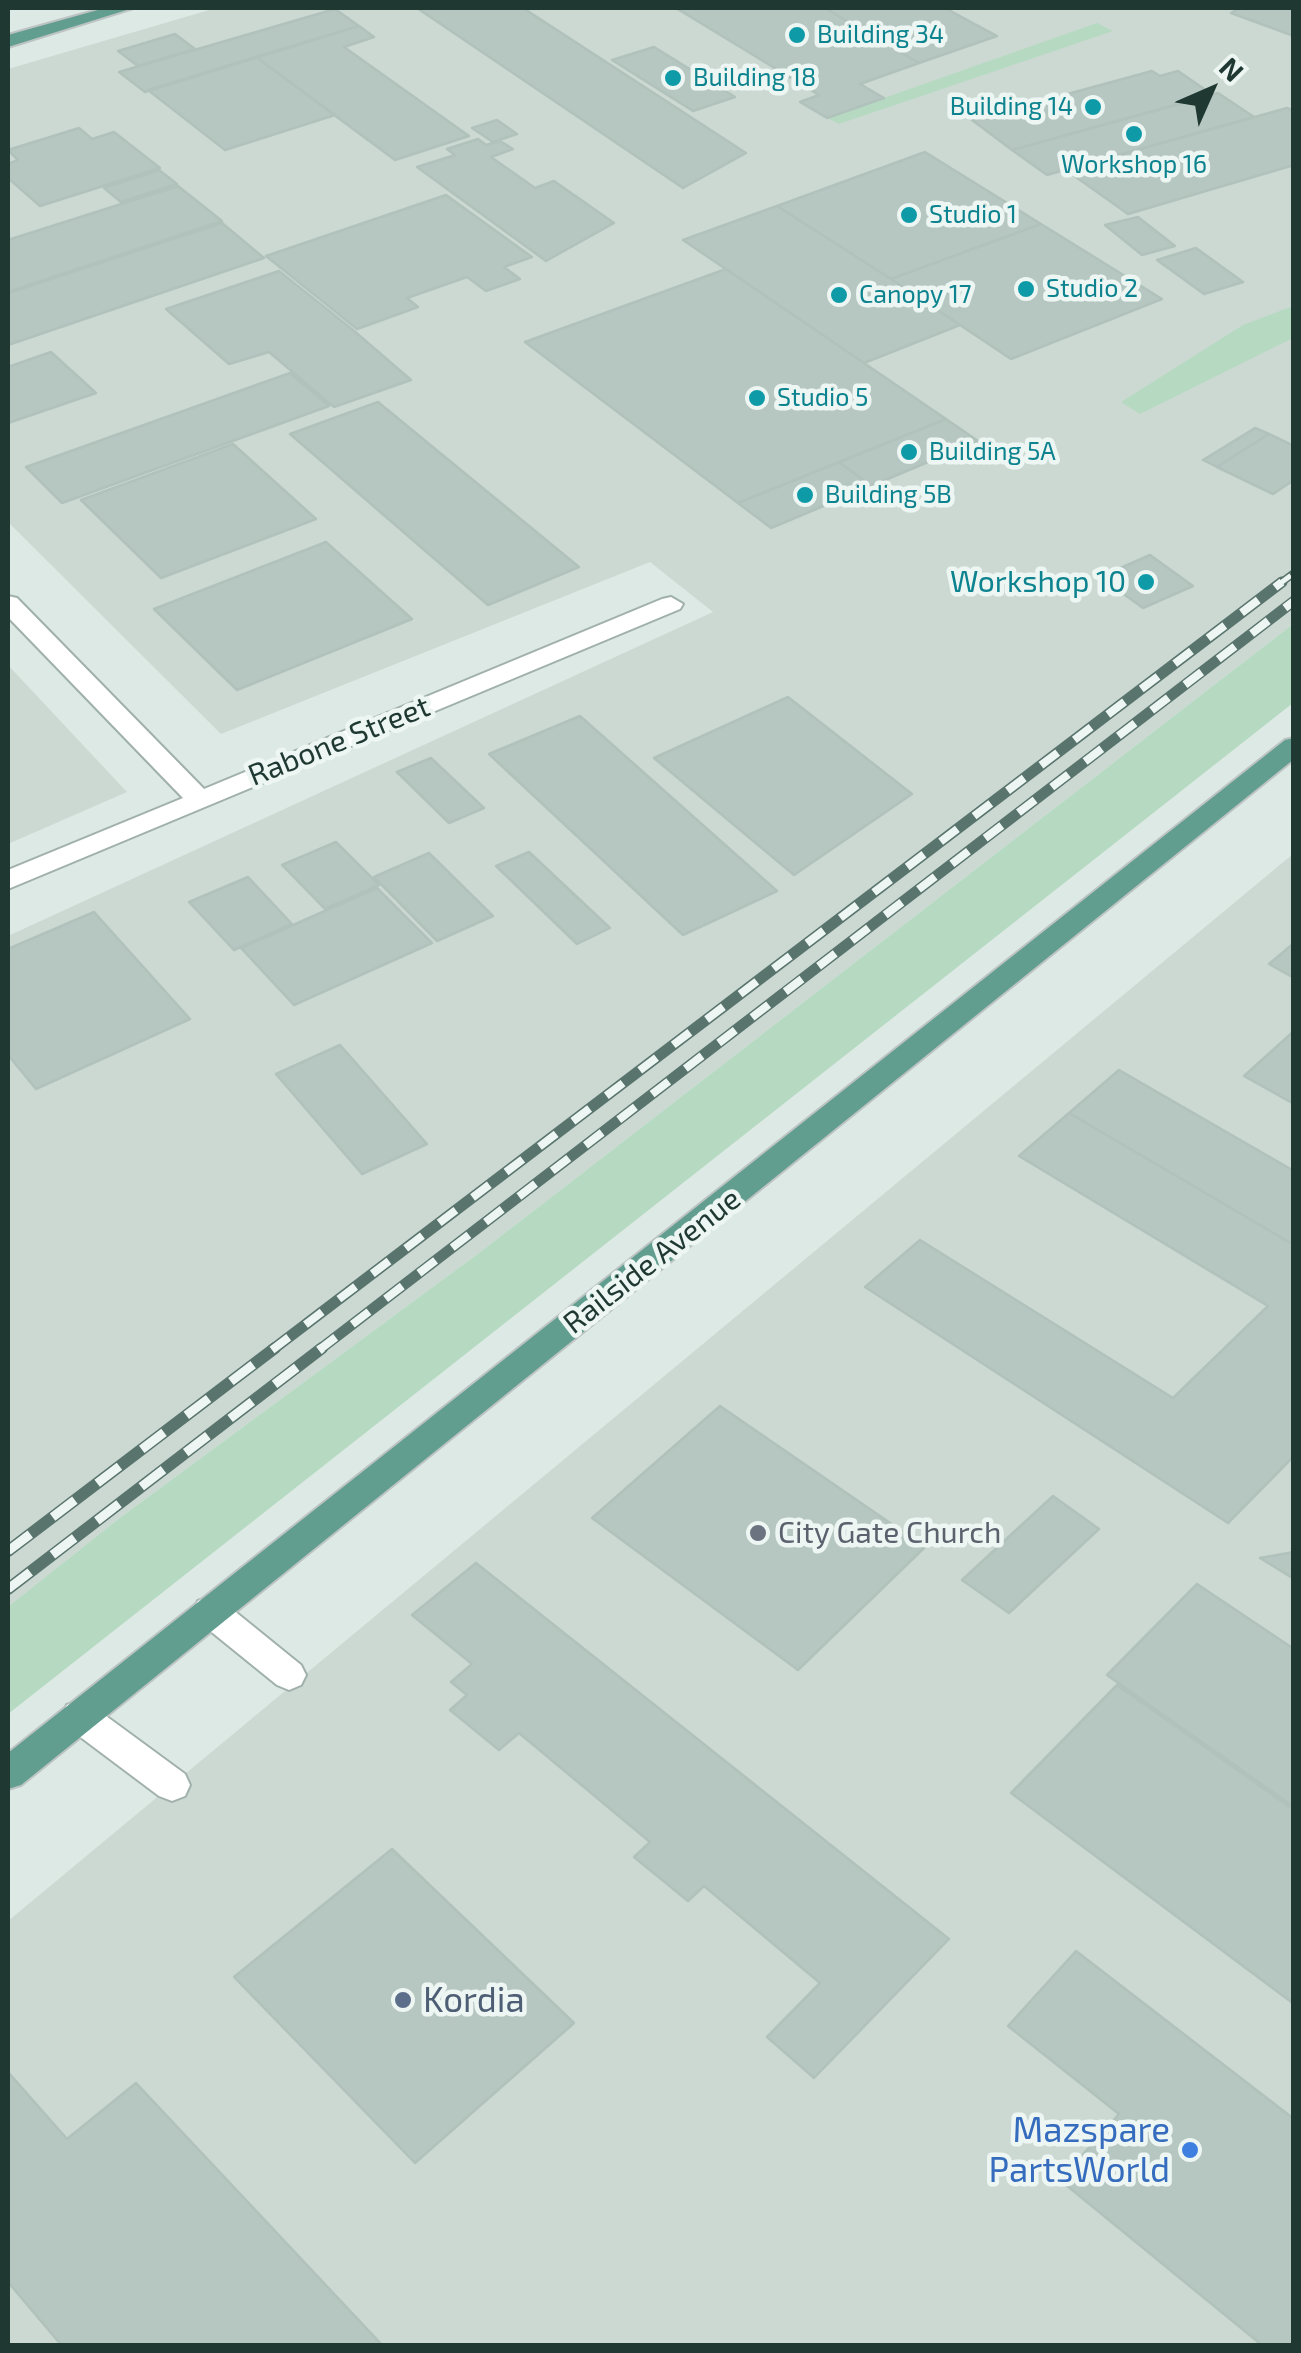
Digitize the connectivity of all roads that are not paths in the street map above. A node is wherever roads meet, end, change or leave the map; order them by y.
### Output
1 (124, 8) edge
2 (8, 41) edge
3 (8, 603) edge
4 (670, 604) dead end
5 (1294, 746) edge
6 (199, 799) junction
7 (8, 880) edge
8 (210, 1611) junction
9 (289, 1675) dead end
10 (79, 1716) junction
11 (8, 1774) edge
12 (172, 1785) dead end

1 - 2 main road
3 - 6 street
4 - 6 street, Rabone Street
5 - 8 main road, Railside Avenue
6 - 7 street, Rabone Street
8 - 9 street
8 - 10 main road, Railside Avenue
10 - 11 main road, Railside Avenue
10 - 12 street

